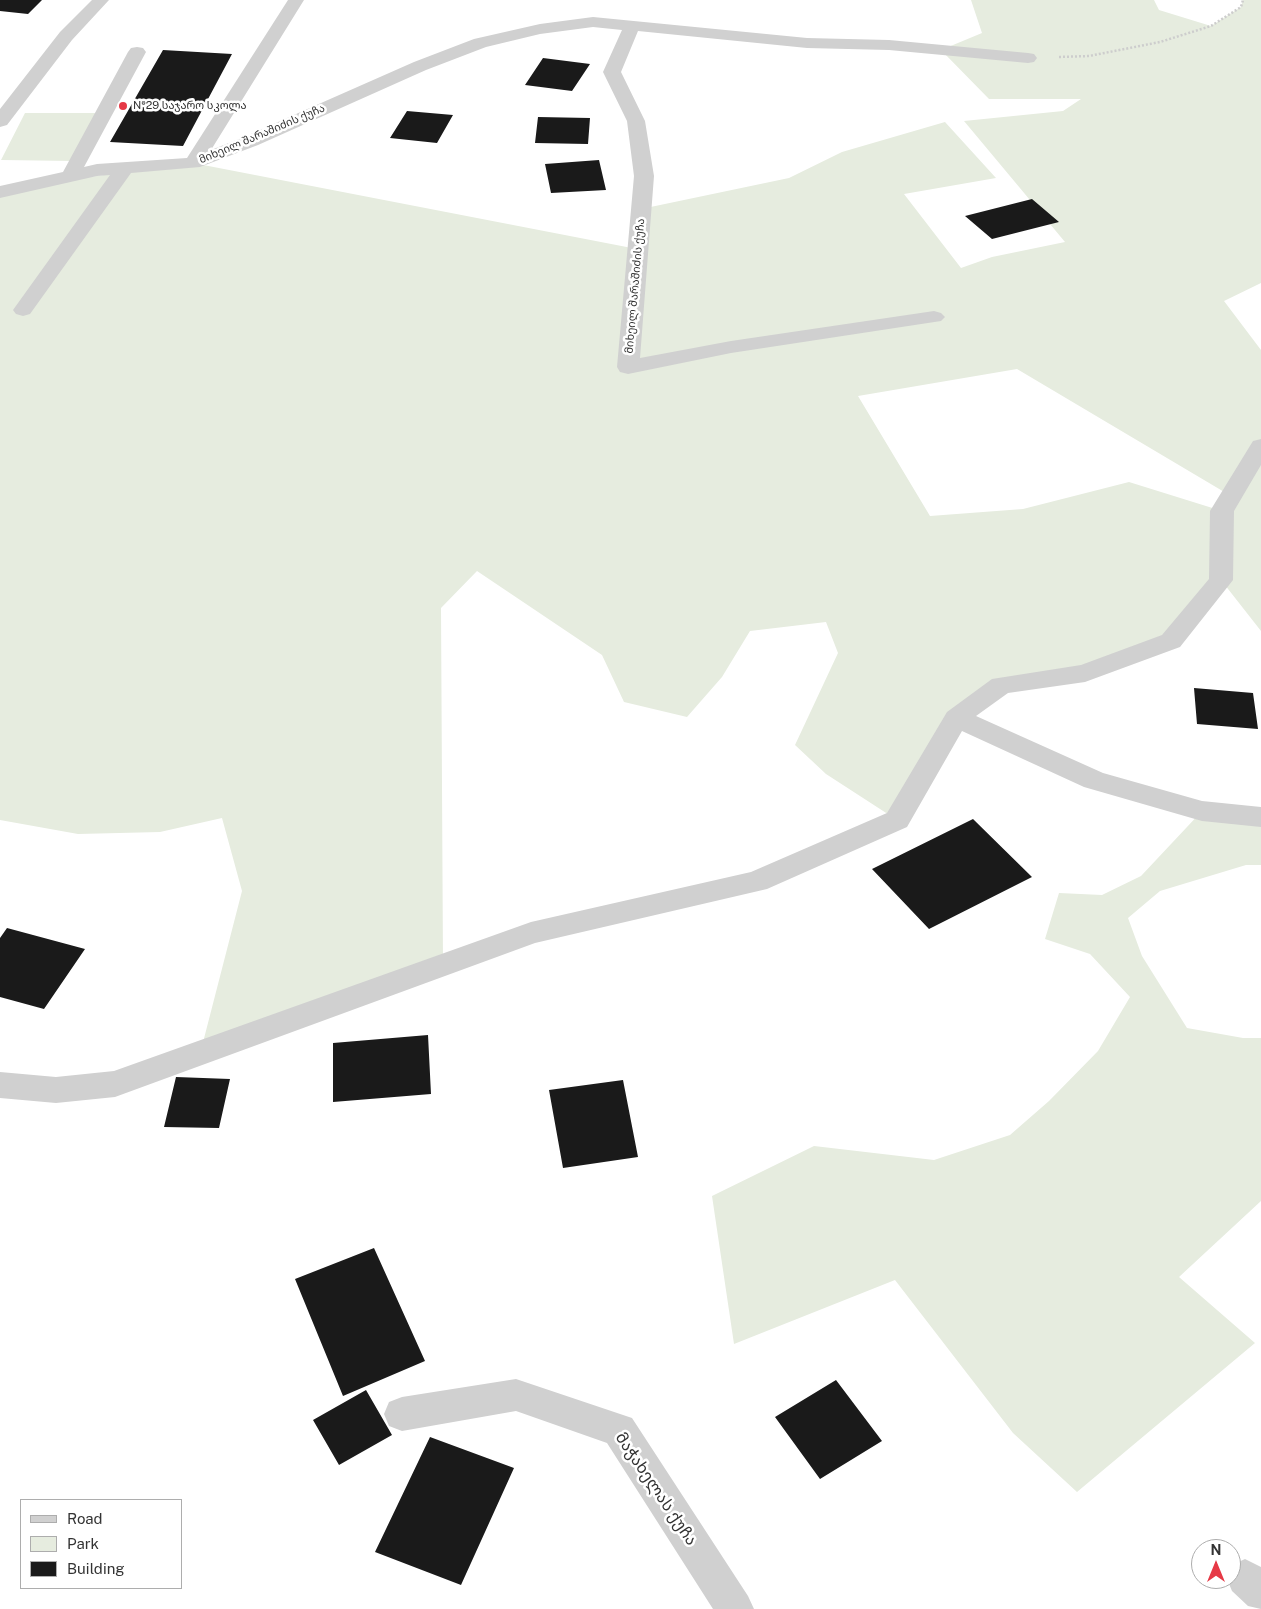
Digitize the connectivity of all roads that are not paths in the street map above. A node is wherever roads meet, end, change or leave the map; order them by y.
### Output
1 (101, 0) edge
2 (296, 0) edge
3 (632, 26) junction
4 (137, 52) dead end
5 (1028, 58) road end
6 (9, 101) edge
7 (0, 122) edge
8 (193, 163) junction
9 (125, 168) junction
10 (70, 176) junction
11 (0, 192) edge
12 (22, 310) dead end
13 (934, 317) dead end
14 (1260, 448) edge
15 (956, 718) junction
16 (1261, 817) edge
17 (0, 1085) edge
18 (402, 1414) dead end
19 (735, 1609) edge

1 - 6 street
2 - 8 street
3 - 5 street, მიხეილ შარაშიძის ქუჩა
3 - 8 street, მიხეილ შარაშიძის ქუჩა
3 - 13 street, მიხეილ შარაშიძის ქუჩა
4 - 10 street
6 - 7 street
8 - 9 street, მიხეილ შარაშიძის ქუჩა
9 - 10 street, მიხეილ შარაშიძის ქუჩა
9 - 12 street
10 - 11 street, მიხეილ შარაშიძის ქუჩა
14 - 15 street
15 - 16 street
15 - 17 street
18 - 19 street, მაჭახელას ქუჩა

